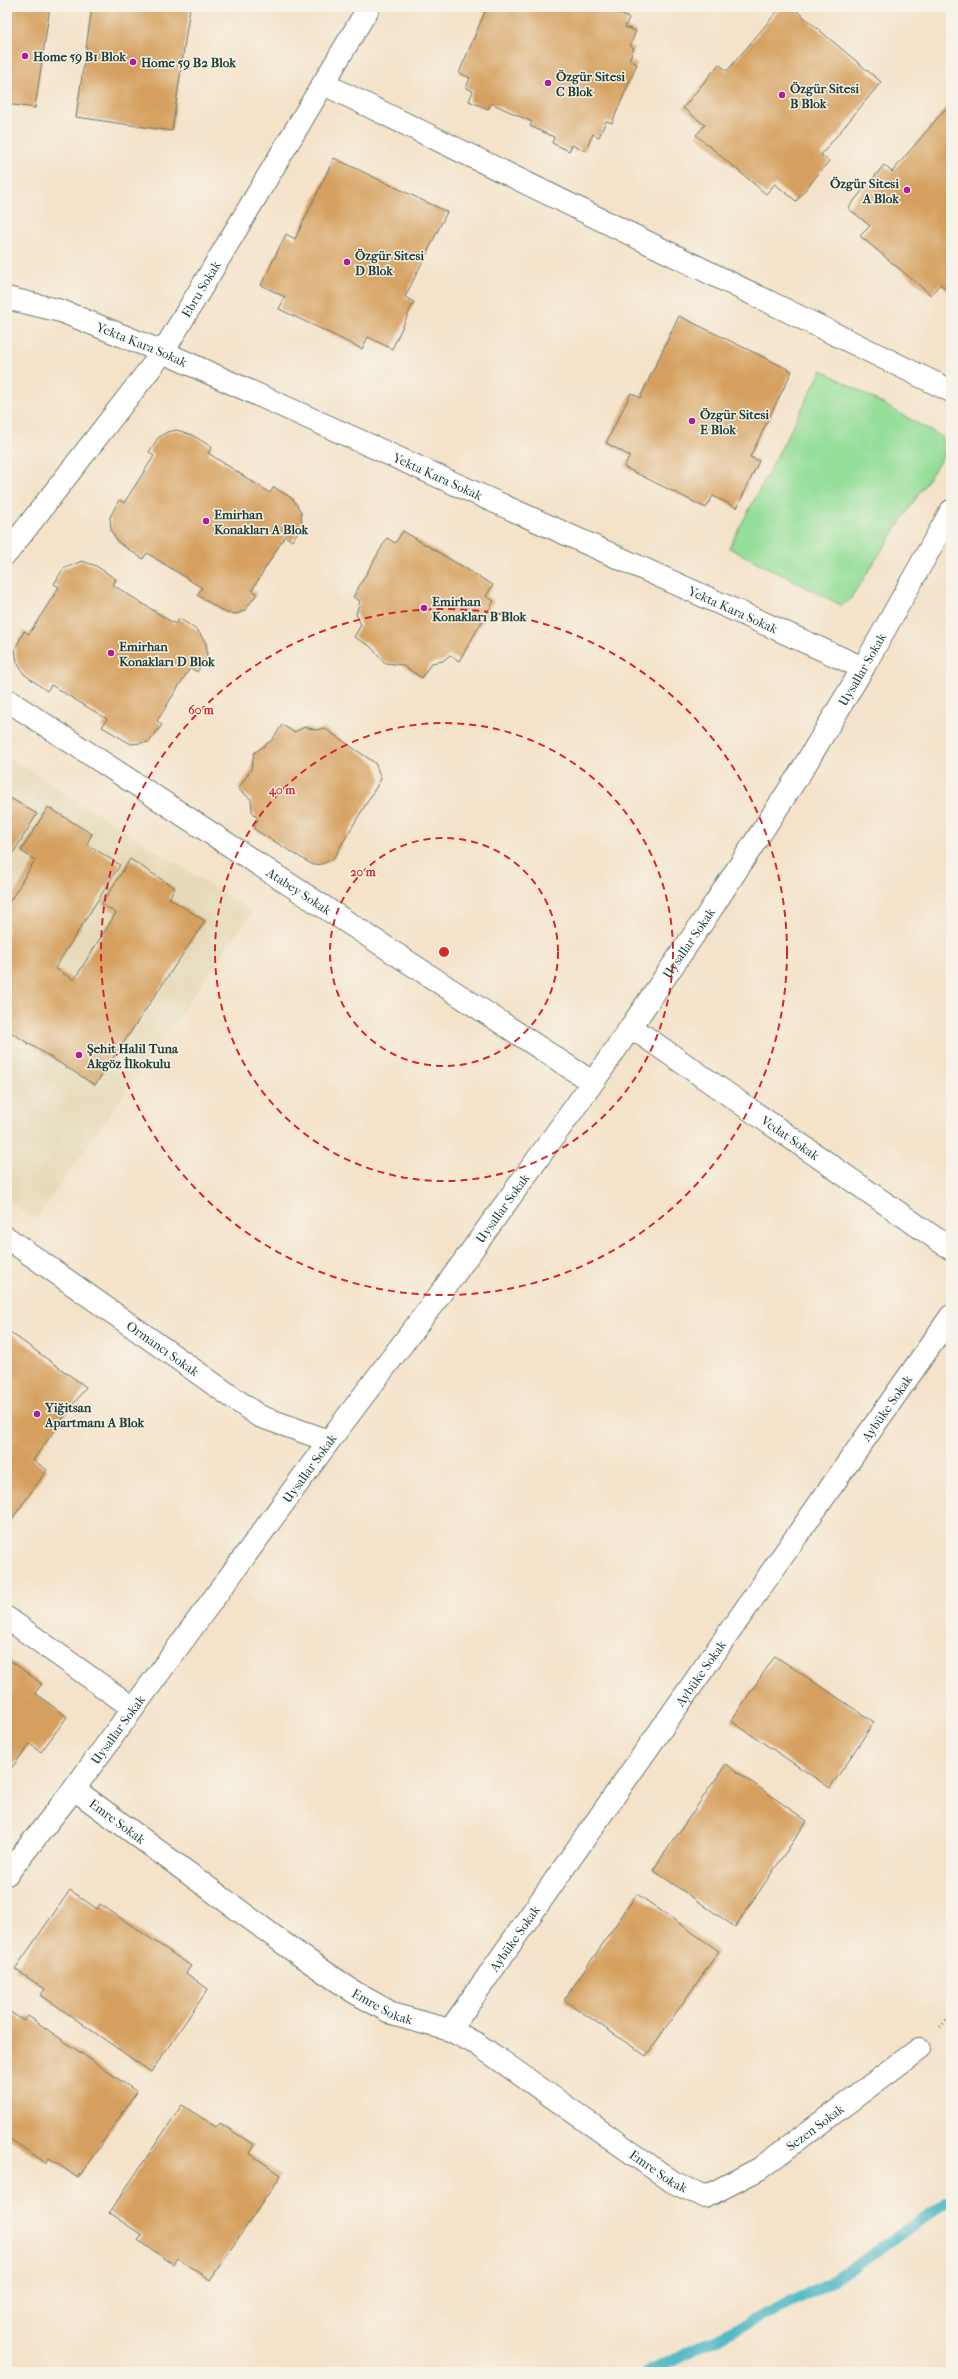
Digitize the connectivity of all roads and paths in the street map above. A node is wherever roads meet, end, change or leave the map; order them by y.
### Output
1 (369, 7) edge
2 (324, 84) junction
3 (7, 298) edge
4 (163, 352) junction
5 (951, 391) edge
6 (951, 511) edge
7 (7, 553) edge
8 (863, 668) junction
9 (7, 700) edge
10 (631, 1027) junction
11 (592, 1082) junction
12 (7, 1238) edge
13 (951, 1249) edge
14 (951, 1316) edge
15 (329, 1441) junction
16 (7, 1618) edge
17 (134, 1708) junction
18 (74, 1789) junction
19 (7, 1874) edge
20 (450, 2030) junction
21 (919, 2049) dead end
22 (705, 2197) joint

1 - 2 street, Ebru Sokak
2 - 4 street, Ebru Sokak
2 - 5 street
3 - 4 street, Yekta Kara Sokak
4 - 7 street, Ebru Sokak
4 - 8 street, Yekta Kara Sokak
6 - 8 street, Uysallar Sokak
8 - 10 street, Uysallar Sokak
9 - 11 street, Atabey Sokak
10 - 11 street, Uysallar Sokak
10 - 13 street, Vedat Sokak
11 - 15 street, Uysallar Sokak
12 - 15 street, Ormancı Sokak
14 - 20 street, Aybüke Sokak
15 - 17 street, Uysallar Sokak
16 - 17 street
17 - 18 street, Uysallar Sokak
18 - 19 street, Uysallar Sokak
18 - 20 street, Emre Sokak
20 - 22 street, Emre Sokak
21 - 22 street, Sezen Sokak

